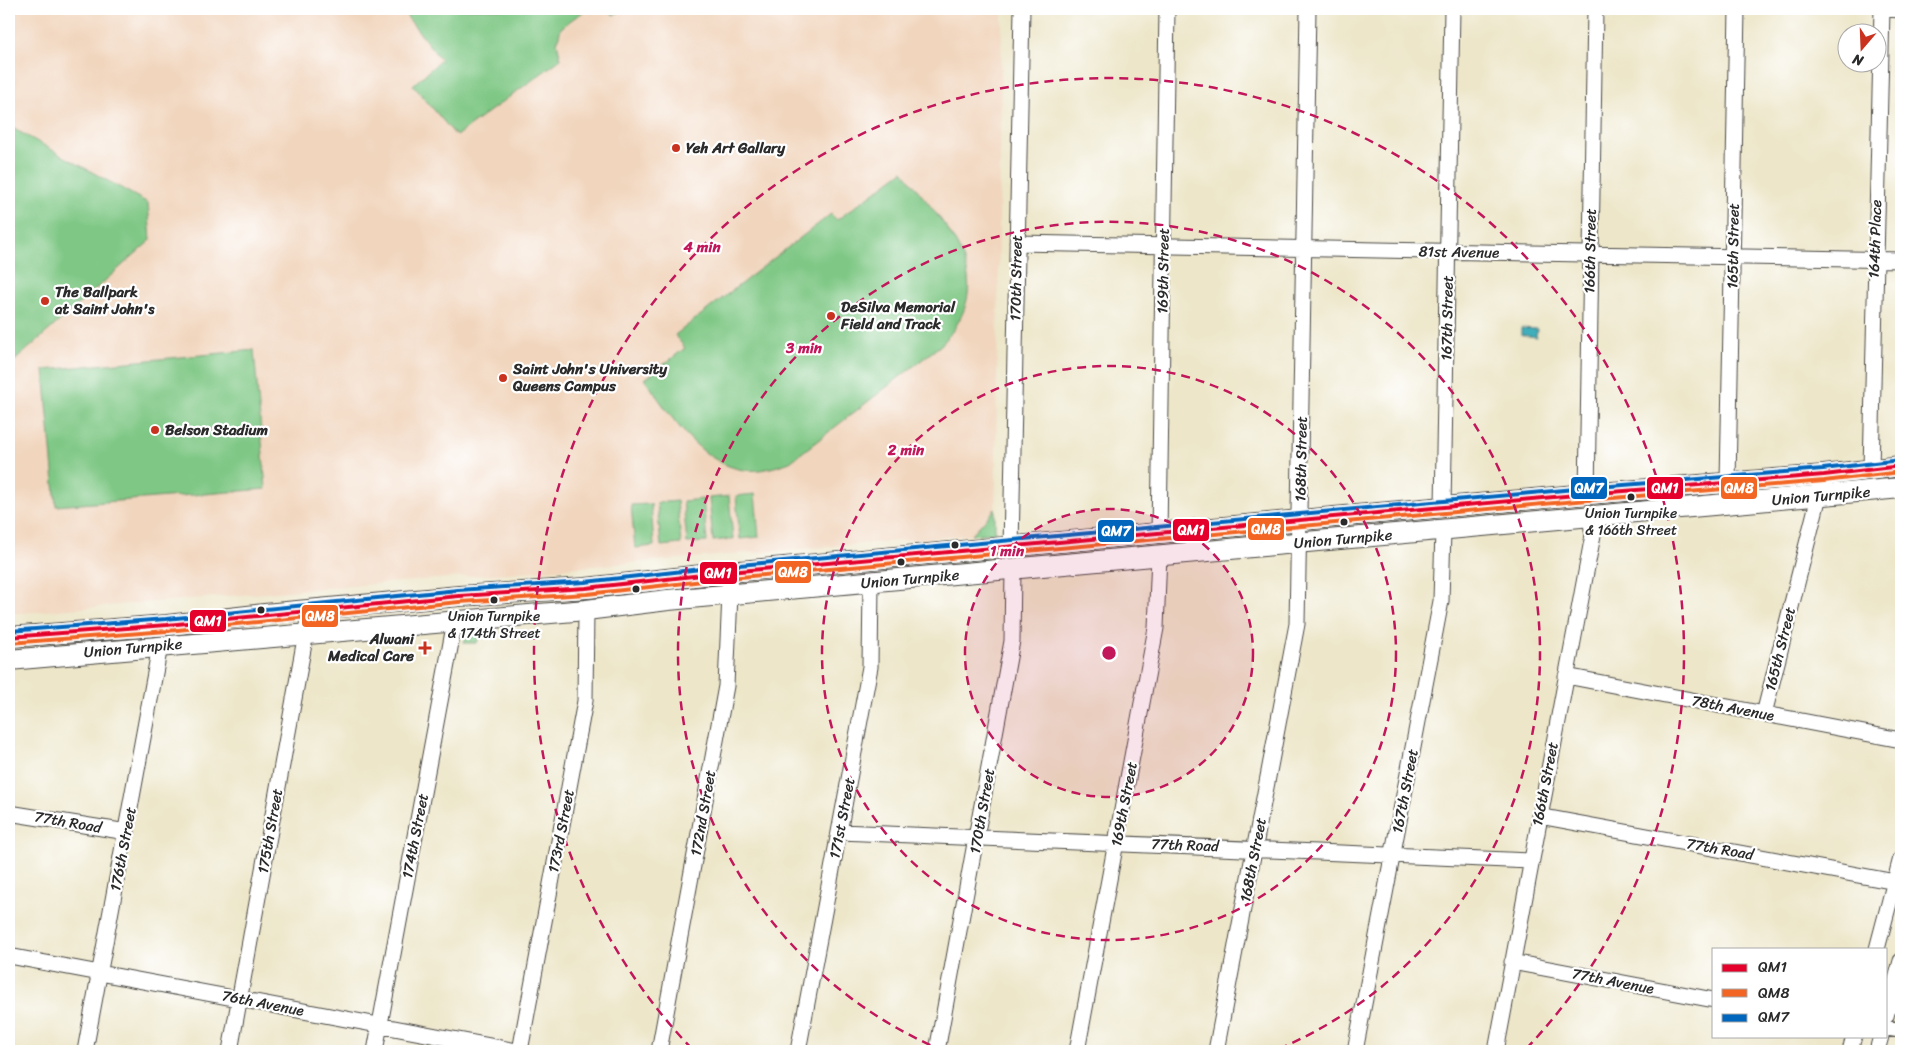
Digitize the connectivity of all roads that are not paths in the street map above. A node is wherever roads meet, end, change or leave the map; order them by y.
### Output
1 (1022, 9) edge
2 (1166, 9) edge
3 (1308, 9) edge
4 (1452, 9) edge
5 (1595, 9) edge
6 (1737, 9) edge
7 (1882, 9) edge
8 (1886, 9) edge
9 (1901, 10) edge
10 (1017, 243) junction
11 (1163, 247) junction
12 (1306, 249) junction
13 (1448, 251) junction
14 (1590, 254) junction
15 (1733, 257) junction
16 (1875, 259) junction
17 (1901, 260) edge
18 (1901, 466) edge
19 (1871, 469) junction
20 (1728, 482) junction
21 (1901, 488) edge
22 (1587, 494) junction
23 (1819, 496) junction
24 (1443, 507) junction
25 (1590, 517) junction
26 (1299, 520) junction
27 (1443, 530) junction
28 (1159, 534) junction
29 (1299, 542) junction
30 (1011, 548) junction
31 (1159, 554) junction
32 (1013, 569) junction
33 (728, 572) junction
34 (871, 582) junction
35 (730, 594) junction
36 (309, 610) junction
37 (586, 610) junction
38 (455, 621) junction
39 (306, 633) junction
40 (9, 637) edge
41 (160, 646) junction
42 (9, 660) edge
43 (1566, 676) junction
44 (1764, 714) junction
45 (1901, 740) edge
46 (9, 813) edge
47 (1539, 816) junction
48 (127, 832) junction
49 (840, 832) junction
50 (978, 837) junction
51 (1116, 843) junction
52 (1255, 848) junction
53 (1393, 854) junction
54 (1901, 858) edge
55 (1530, 861) junction
56 (1898, 883) edge
57 (1877, 948) edge
58 (9, 956) edge
59 (1901, 961) edge
60 (1512, 962) junction
61 (100, 972) junction
62 (240, 999) junction
63 (1712, 1000) edge
64 (1888, 1009) edge
65 (380, 1025) junction
66 (1888, 1028) edge
67 (1901, 1030) edge
68 (1853, 1038) edge
69 (1880, 1038) edge
70 (85, 1051) edge
71 (230, 1051) edge
72 (375, 1051) edge
73 (518, 1051) edge
74 (659, 1051) edge
75 (798, 1051) edge
76 (937, 1051) edge
77 (1077, 1051) edge
78 (1216, 1051) edge
79 (1356, 1051) edge
80 (1496, 1051) edge
81 (1850, 1051) edge
82 (1877, 1051) edge

1 - 10 street, 170th Street
2 - 11 street, 169th Street
3 - 12 street, 168th Street
4 - 13 street, 167th Street
5 - 14 street, 166th Street
6 - 15 street, 165th Street
7 - 16 street, 164th Place
8 - 9 street
10 - 11 street, 81st Avenue
10 - 30 street, 170th Street
11 - 12 street, 81st Avenue
11 - 28 street, 169th Street
12 - 13 street, 81st Avenue
12 - 26 street, 168th Street
13 - 14 street, 81st Avenue
13 - 24 street, 167th Street
14 - 15 street, 81st Avenue
14 - 22 street, 166th Street
15 - 16 street, 81st Avenue
15 - 20 street, 165th Street
16 - 17 street, 81st Avenue
16 - 19 street, 164th Place
18 - 19 main road, Union Turnpike
19 - 20 main road, Union Turnpike
20 - 22 main road, Union Turnpike
21 - 23 main road, Union Turnpike
22 - 24 main road, Union Turnpike
23 - 25 main road, Union Turnpike
23 - 44 street, 165th Street
24 - 26 main road, Union Turnpike
25 - 27 main road, Union Turnpike
25 - 43 street, 166th Street
26 - 28 main road, Union Turnpike
26 - 29 street, 168th Street
27 - 29 main road, Union Turnpike
27 - 53 street, 167th Street
28 - 30 main road, Union Turnpike
29 - 31 main road, Union Turnpike
29 - 52 street, 168th Street
30 - 33 main road, Union Turnpike
31 - 32 main road, Union Turnpike
31 - 51 street, 169th Street
32 - 34 main road, Union Turnpike
32 - 50 street, 170th Street
33 - 35 street, 172nd Street
33 - 36 main road, Union Turnpike
34 - 35 main road, Union Turnpike
34 - 49 street, 171st Street
35 - 37 main road, Union Turnpike
35 - 74 street, 172nd Street
36 - 39 street, 175th Street
36 - 40 main road, Union Turnpike
37 - 38 main road, Union Turnpike
37 - 73 street, 173rd Street
38 - 39 main road, Union Turnpike
38 - 65 street, 174th Street
39 - 41 main road, Union Turnpike
39 - 62 street, 175th Street
41 - 42 main road, Union Turnpike
41 - 48 street, 176th Street
43 - 44 street, 78th Avenue
43 - 47 street, 166th Street
44 - 45 street, 78th Avenue
46 - 48 street, 77th Road
47 - 55 street, 166th Street
47 - 56 street, 77th Road
48 - 61 street, 176th Street
49 - 50 street, 77th Road
49 - 75 street, 171st Street
50 - 51 street, 77th Road
50 - 76 street, 170th Street
51 - 52 street, 77th Road
51 - 77 street, 169th Street
52 - 53 street, 77th Road
52 - 78 street, 168th Street
53 - 55 street, 77th Road
53 - 79 street, 167th Street
54 - 56 street
55 - 60 street, 166th Street
56 - 57 street
58 - 61 street, 76th Avenue
59 - 64 street
60 - 63 street, 77th Avenue
60 - 80 street, 166th Street
61 - 62 street, 76th Avenue
61 - 70 street, 176th Street
62 - 65 street, 76th Avenue
62 - 71 street, 175th Street
65 - 72 street, 174th Street
65 - 73 street, 76th Avenue
66 - 67 street
68 - 81 street
69 - 82 street

